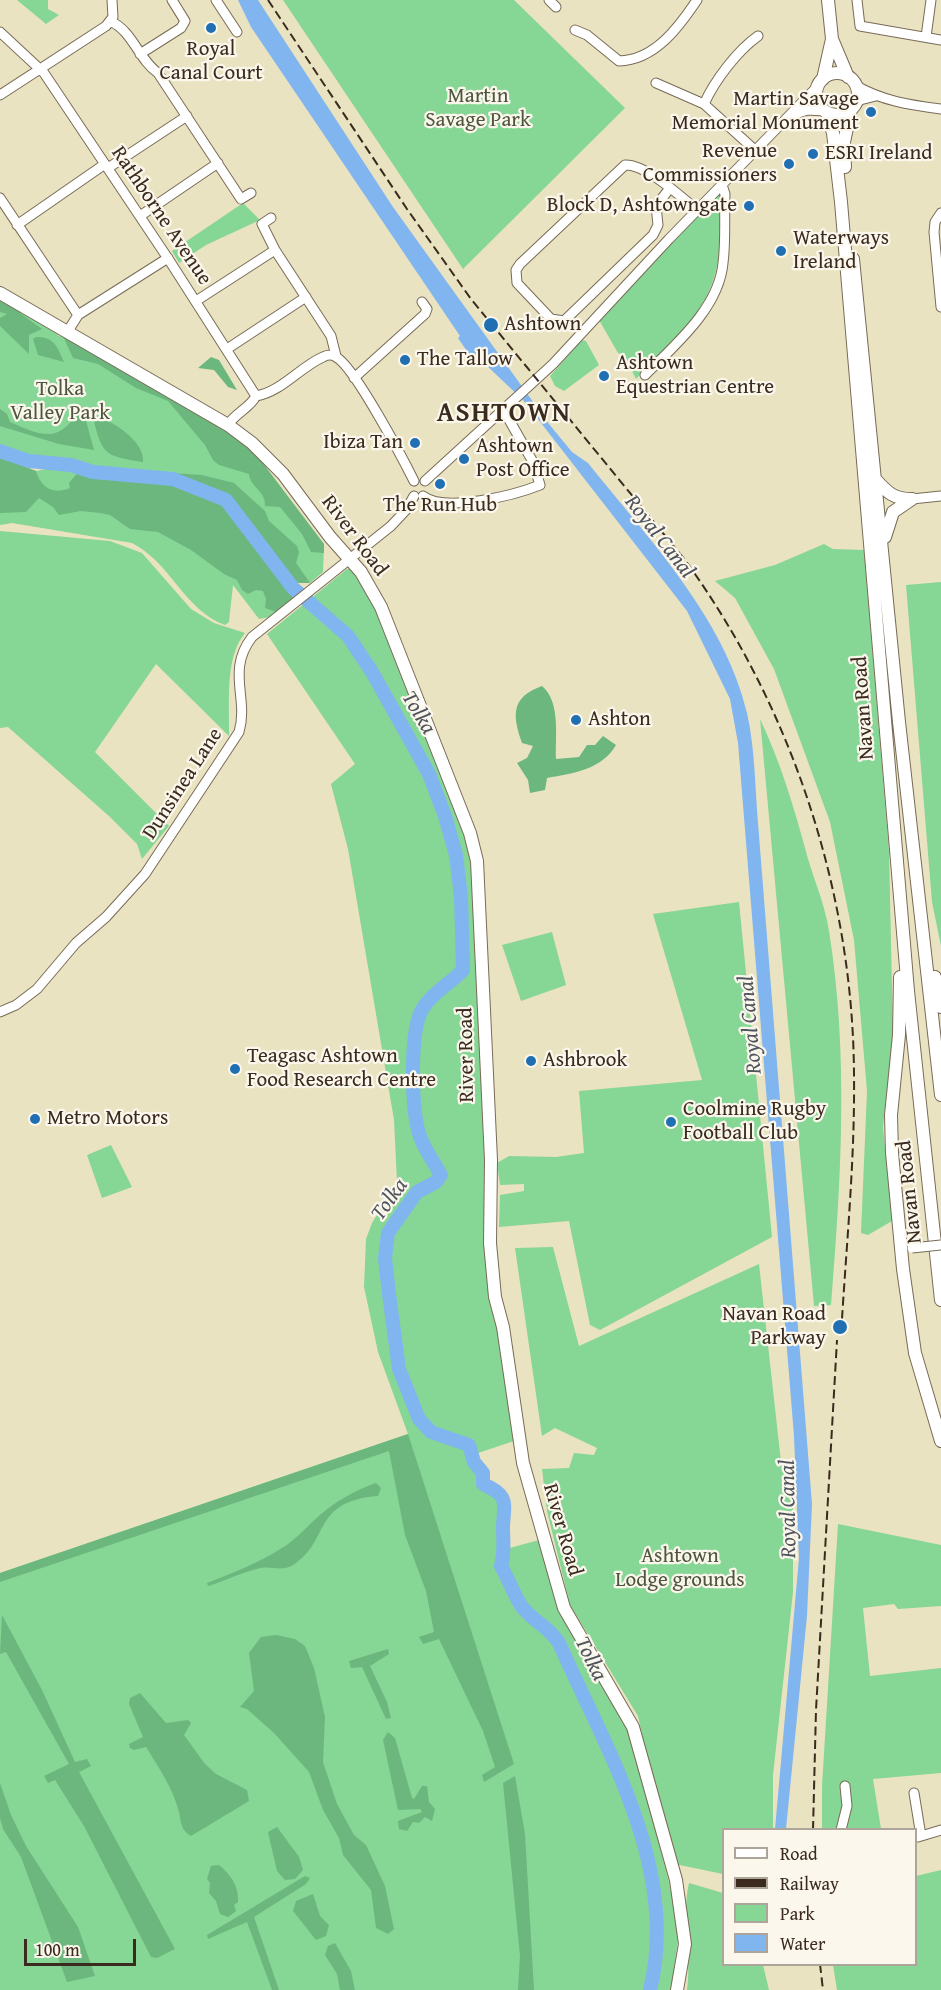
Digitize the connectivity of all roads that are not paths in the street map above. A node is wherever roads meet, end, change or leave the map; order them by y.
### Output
1 (112, 0) edge
2 (172, 0) edge
3 (216, 0) edge
4 (697, 0) edge
5 (828, 0) edge
6 (857, 0) edge
7 (931, 0) edge
8 (110, 21) junction
9 (575, 30) dead end
10 (0, 32) edge
11 (237, 32) dead end
12 (758, 36) dead end
13 (926, 37) junction
14 (832, 39) junction
15 (941, 40) edge
16 (140, 54) junction
17 (40, 69) junction
18 (852, 81) junction
19 (820, 82) junction
20 (657, 83) dead end
21 (0, 95) edge
22 (876, 96) junction
23 (704, 104) junction
24 (854, 105) junction
25 (941, 109) edge
26 (825, 112) junction
27 (792, 115) junction
28 (187, 116) junction
29 (756, 151) junction
30 (218, 163) junction
31 (107, 166) junction
32 (722, 185) junction
33 (670, 188) junction
34 (251, 193) dead end
35 (0, 198) edge
36 (697, 210) junction
37 (941, 213) edge
38 (140, 216) junction
39 (271, 218) dead end
40 (17, 225) junction
41 (275, 250) junction
42 (168, 258) junction
43 (0, 293) edge
44 (306, 297) junction
45 (196, 301) junction
46 (422, 302) dead end
47 (941, 307) edge
48 (78, 315) junction
49 (68, 331) junction
50 (227, 349) junction
51 (336, 357) junction
52 (645, 375) dead end
53 (354, 378) junction
54 (256, 396) junction
55 (503, 408) junction
56 (228, 425) junction
57 (874, 478) junction
58 (414, 481) junction
59 (425, 481) junction
60 (419, 496) junction
61 (941, 496) edge
62 (912, 500) junction
63 (350, 558) junction
64 (884, 564) junction
65 (894, 834) junction
66 (915, 858) junction
67 (941, 1007) edge
68 (0, 1012) edge
69 (941, 1095) edge
70 (941, 1245) edge
71 (906, 1249) junction
72 (941, 1300) edge
73 (941, 1442) edge
74 (845, 1786) dead end
75 (915, 1793) dead end
76 (842, 1828) edge
77 (941, 1830) edge
78 (918, 1837) edge
79 (677, 1990) edge

1 - 8 street
2 - 16 street
3 - 11 street
4 - 9 street
5 - 14 main road
6 - 13 street
7 - 13 street
8 - 16 street
8 - 17 street
10 - 17 street, Rathborne Avenue
12 - 23 street
13 - 15 street
14 - 18 main road
14 - 19 main road
16 - 28 street
17 - 21 street
17 - 31 street, Rathborne Avenue
18 - 19 main road
18 - 22 street
18 - 24 main road
19 - 26 main road
19 - 27 street
20 - 23 street
22 - 24 street
22 - 25 street
23 - 29 street
24 - 26 main road
24 - 57 main road, Navan Road
26 - 27 street
26 - 65 main road, Navan Road
27 - 29 street
28 - 30 street
28 - 31 street
29 - 32 street
30 - 34 street
30 - 38 street
31 - 38 street, Rathborne Avenue
31 - 40 street
32 - 36 street
32 - 52 street
33 - 33 street
33 - 36 street
35 - 40 street
36 - 55 street
37 - 47 street
38 - 42 street, Rathborne Avenue
39 - 41 street
40 - 48 street
41 - 44 street
41 - 45 street
42 - 45 street, Rathborne Avenue
42 - 48 street
43 - 49 main road, River Road
44 - 50 street
44 - 51 street
45 - 50 street, Rathborne Avenue
46 - 53 street
48 - 49 street
49 - 56 main road, River Road
50 - 54 street, Rathborne Avenue
51 - 53 street
51 - 54 street
53 - 58 street
54 - 56 street
55 - 59 street
55 - 60 street
56 - 63 main road, River Road
57 - 62 main road
57 - 64 main road, Navan Road
58 - 59 street
58 - 60 street
59 - 60 street
60 - 63 street, Dunsinea Lane
61 - 62 street
62 - 64 main road
63 - 68 street, Dunsinea Lane
63 - 79 main road, River Road
64 - 66 main road, Navan Road
65 - 71 main road
65 - 72 main road, Navan Road
66 - 67 main road
66 - 69 main road, Navan Road
70 - 71 street, bridge
71 - 73 main road
74 - 76 street
75 - 78 street
77 - 78 street

